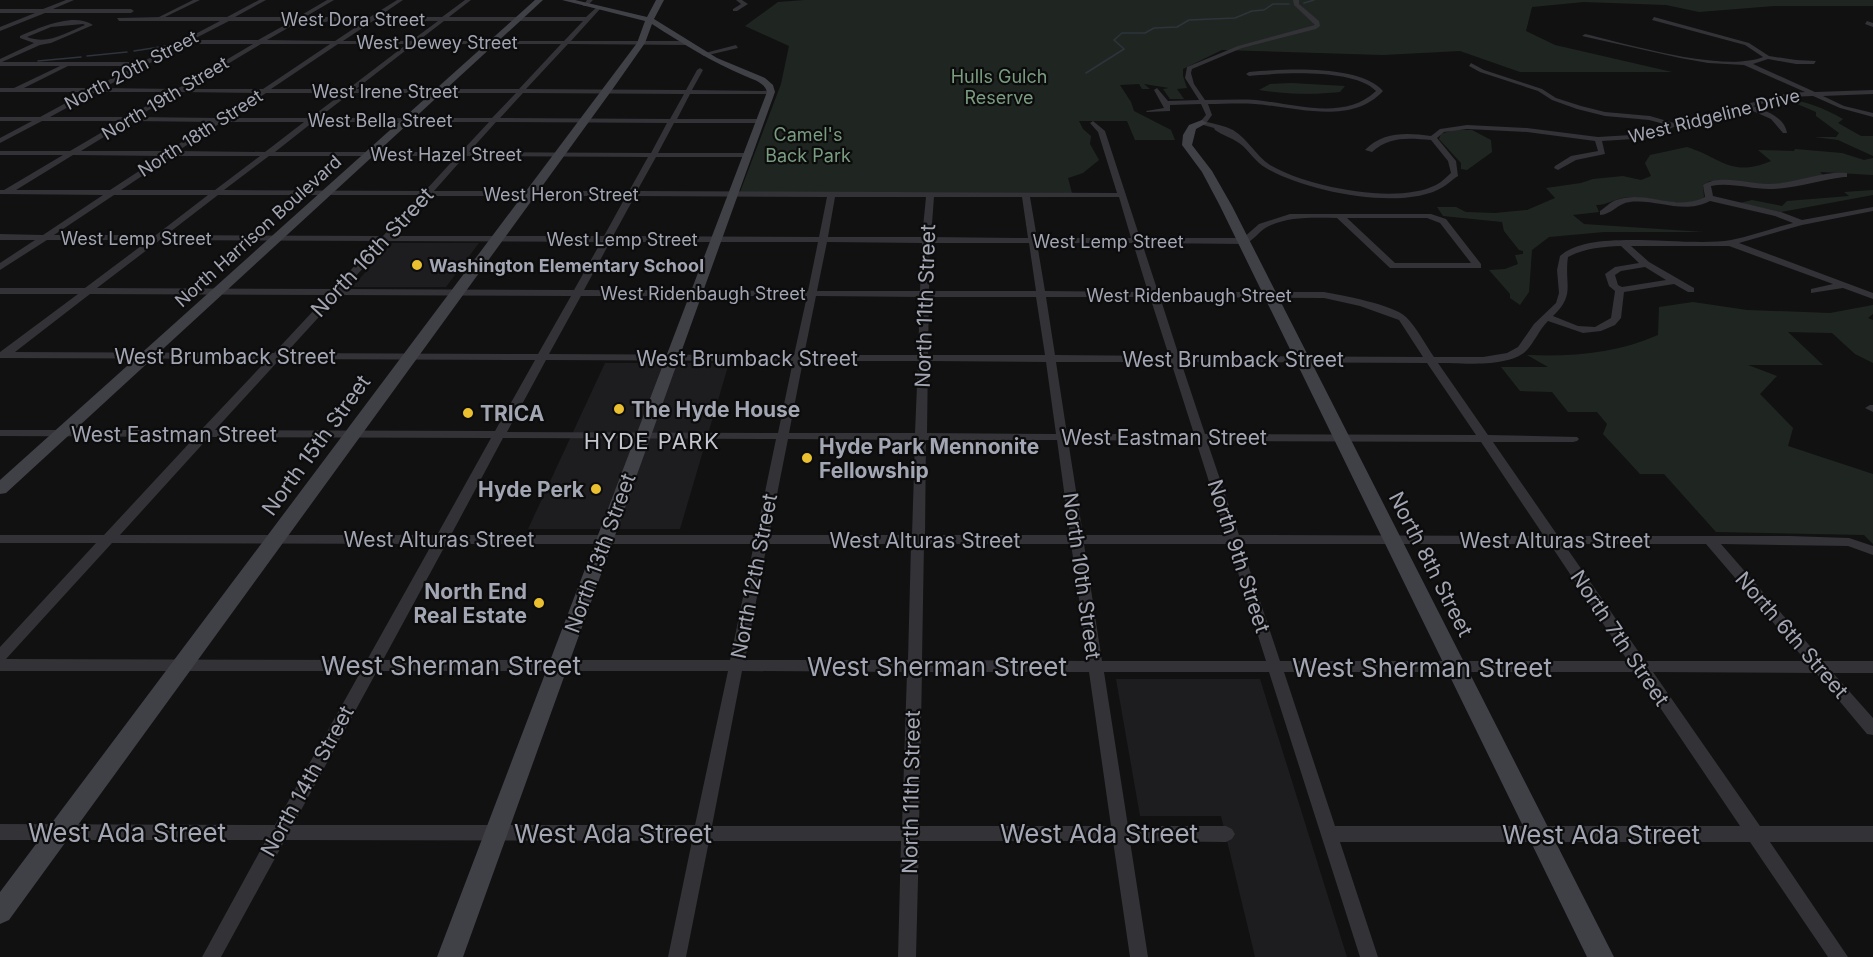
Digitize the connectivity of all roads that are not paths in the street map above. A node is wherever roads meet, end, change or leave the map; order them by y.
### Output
1 (71, 0) edge
2 (197, 0) edge
3 (263, 0) edge
4 (331, 0) edge
5 (400, 0) edge
6 (468, 0) edge
7 (533, 0) edge
8 (539, 0) edge
9 (566, 0) edge
10 (660, 0) edge
11 (739, 0) edge
12 (1296, 0) edge
13 (588, 2) edge
14 (598, 8) junction
15 (0, 10) edge
16 (735, 10) dead end
17 (45, 11) junction
18 (139, 11) dead end
19 (151, 11) dead end
20 (174, 11) junction
21 (652, 16) junction
22 (228, 18) junction
23 (119, 19) dead end
24 (158, 19) junction
25 (298, 19) junction
26 (372, 19) junction
27 (444, 19) junction
28 (516, 19) junction
29 (588, 19) junction
30 (1654, 19) dead end
31 (0, 29) edge
32 (1585, 36) dead end
33 (184, 42) junction
34 (259, 42) junction
35 (337, 42) junction
36 (413, 42) junction
37 (39, 43) junction
38 (489, 43) junction
39 (566, 43) junction
40 (640, 43) junction
41 (688, 43) junction
42 (736, 47) dead end
43 (704, 54) junction
44 (1767, 57) junction
45 (0, 62) edge
46 (1743, 62) junction
47 (1814, 62) dead end
48 (69, 64) junction
49 (144, 64) junction
50 (1471, 65) dead end
51 (700, 70) dead end
52 (1249, 74) dead end
53 (768, 87) junction
54 (0, 90) edge
55 (15, 90) junction
56 (95, 90) junction
57 (178, 90) junction
58 (265, 90) junction
59 (1157, 90) dead end
60 (350, 91) junction
61 (436, 91) junction
62 (521, 91) junction
63 (606, 91) junction
64 (688, 92) junction
65 (1811, 92) junction
66 (1873, 92) edge
67 (0, 97) edge
68 (1166, 103) junction
69 (1205, 103) junction
70 (1742, 108) junction
71 (1149, 111) dead end
72 (1873, 115) edge
73 (0, 119) edge
74 (40, 119) junction
75 (129, 120) junction
76 (220, 120) junction
77 (311, 120) junction
78 (403, 120) junction
79 (494, 121) junction
80 (584, 121) junction
81 (672, 121) junction
82 (760, 121) junction
83 (1093, 123) dead end
84 (1200, 124) junction
85 (1674, 125) junction
86 (1785, 132) dead end
87 (1433, 138) junction
88 (1598, 139) junction
89 (0, 141) edge
90 (1369, 150) dead end
91 (0, 153) edge
92 (72, 153) junction
93 (169, 153) junction
94 (267, 154) junction
95 (366, 154) junction
96 (463, 154) junction
97 (559, 154) junction
98 (654, 155) junction
99 (749, 155) junction
100 (1558, 168) dead end
101 (1821, 171) dead end
102 (1844, 175) dead end
103 (1832, 176) junction
104 (111, 192) junction
105 (2, 193) edge
106 (217, 193) junction
107 (322, 193) junction
108 (427, 193) junction
109 (531, 194) junction
110 (632, 194) junction
111 (735, 194) junction
112 (832, 194) junction
113 (930, 195) junction
114 (1026, 195) junction
115 (1122, 195) junction
116 (1709, 198) junction
117 (1598, 205) dead end
118 (1873, 209) edge
119 (1339, 216) junction
120 (1801, 223) junction
121 (0, 237) edge
122 (44, 238) junction
123 (158, 238) junction
124 (271, 238) junction
125 (385, 239) junction
126 (496, 239) junction
127 (607, 239) junction
128 (717, 240) junction
129 (822, 240) junction
130 (926, 240) junction
131 (1032, 241) junction
132 (1137, 241) junction
133 (1244, 241) junction
134 (1622, 243) junction
135 (1730, 243) junction
136 (1646, 264) junction
137 (0, 267) edge
138 (1675, 281) junction
139 (1844, 285) junction
140 (1620, 290) junction
141 (1691, 290) dead end
142 (0, 291) edge
143 (88, 291) junction
144 (212, 291) junction
145 (1814, 291) dead end
146 (336, 292) junction
147 (457, 292) junction
148 (577, 292) junction
149 (698, 293) junction
150 (812, 294) junction
151 (925, 294) junction
152 (1040, 294) junction
153 (1154, 295) junction
154 (1270, 295) junction
155 (1873, 296) edge
156 (1547, 317) junction
157 (1402, 318) joint
158 (2, 356) edge
159 (140, 356) junction
160 (276, 356) junction
161 (409, 357) junction
162 (542, 357) junction
163 (673, 358) junction
164 (798, 358) junction
165 (923, 358) junction
166 (1050, 359) junction
167 (1175, 359) junction
168 (1301, 360) junction
169 (1430, 360) junction
170 (0, 434) edge
171 (46, 434) junction
172 (61, 434) junction
173 (204, 434) junction
174 (352, 435) junction
175 (499, 435) junction
176 (643, 435) junction
177 (783, 436) junction
178 (921, 436) junction
179 (1062, 437) junction
180 (1200, 437) junction
181 (1342, 438) junction
182 (1484, 438) junction
183 (1573, 439) dead end
184 (0, 475) edge
185 (0, 489) edge
186 (0, 539) edge
187 (108, 539) junction
188 (274, 539) junction
189 (441, 539) junction
190 (606, 539) junction
191 (762, 540) junction
192 (918, 540) junction
193 (1077, 540) junction
194 (1234, 540) junction
195 (1393, 540) junction
196 (1553, 540) junction
197 (1710, 540) junction
198 (1873, 551) edge
199 (0, 656) edge
200 (0, 665) edge
201 (182, 665) junction
202 (372, 665) junction
203 (559, 666) junction
204 (736, 666) junction
205 (914, 666) junction
206 (1096, 666) junction
207 (1275, 666) junction
208 (1456, 667) junction
209 (1640, 667) junction
210 (1819, 667) junction
211 (1873, 667) edge
212 (1873, 729) edge
213 (0, 832) edge
214 (59, 832) junction
215 (279, 832) junction
216 (497, 832) junction
217 (702, 833) junction
218 (910, 833) junction
219 (1121, 833) junction
220 (1226, 834) dead end
221 (1329, 834) junction
222 (1539, 834) junction
223 (1754, 834) junction
224 (1873, 834) edge
225 (0, 912) edge
226 (210, 957) edge
227 (450, 957) edge
228 (677, 957) edge
229 (907, 957) edge
230 (1139, 957) edge
231 (1369, 957) edge
232 (1601, 957) edge
233 (1839, 957) edge

1 - 17 street
2 - 20 street
3 - 22 street, North 20th Street
4 - 25 street, North 19th Street
5 - 26 street, North 18th Street
6 - 27 street
7 - 28 street, North Harrison Boulevard
8 - 28 street, North Harrison Boulevard
9 - 13 street
10 - 21 street, North 15th Street
11 - 16 street
12 - 69 street
13 - 14 street
14 - 21 street
14 - 29 street, North 16th Street
15 - 17 street
17 - 18 street
17 - 31 street
19 - 20 street
20 - 24 street
21 - 40 street, North 15th Street
21 - 41 street
22 - 24 street, West Dora Street
22 - 25 street, West Dora Street
22 - 33 street, North 20th Street
23 - 24 street, West Dora Street
25 - 26 street, West Dora Street
25 - 34 street, North 19th Street
26 - 27 street, West Dora Street
26 - 35 street, North 18th Street
27 - 28 street, West Dora Street
27 - 36 street
28 - 29 street, West Dora Street
28 - 38 street, North Harrison Boulevard
29 - 39 street, North 16th Street
30 - 44 street
32 - 46 street
33 - 34 street, West Dewey Street
33 - 49 street, North 20th Street
34 - 35 street, West Dewey Street
34 - 57 street, North 19th Street
35 - 36 street, West Dewey Street
35 - 58 street, North 18th Street
36 - 38 street, West Dewey Street
36 - 60 street
37 - 37 street
37 - 45 street
38 - 39 street, West Dewey Street
38 - 61 street, North Harrison Boulevard
39 - 40 street, West Dewey Street
39 - 62 street, North 16th Street
40 - 41 street, West Dewey Street
40 - 63 street, North 15th Street
41 - 43 street
42 - 43 street
43 - 53 street
44 - 46 street
44 - 47 street
45 - 48 street
46 - 65 street
48 - 49 street
48 - 55 street
49 - 56 street, North 20th Street
50 - 85 street
51 - 64 street, North 14th Street
52 - 69 street
53 - 64 street, West Irene Street
53 - 82 street, North 13th Street
54 - 55 street, West Irene Street
55 - 56 street, West Irene Street
55 - 67 street
56 - 57 street, West Irene Street
56 - 74 street, North 20th Street
57 - 58 street, West Irene Street
57 - 75 street, North 19th Street
58 - 60 street, West Irene Street
58 - 76 street, North 18th Street
59 - 68 street
60 - 61 street, West Irene Street
60 - 77 street
61 - 62 street, West Irene Street
61 - 78 street, North Harrison Boulevard
62 - 63 street, West Irene Street
62 - 79 street, North 16th Street
63 - 64 street, West Irene Street
63 - 80 street, North 15th Street
64 - 81 street, North 14th Street
65 - 66 street
65 - 70 street, West Ridgeline Drive
65 - 72 street
68 - 69 street
68 - 71 street
69 - 84 street, North 8th Street
70 - 85 street, West Ridgeline Drive
70 - 86 street
73 - 74 street, West Bella Street
74 - 75 street, West Bella Street
74 - 89 street, North 20th Street
75 - 76 street, West Bella Street
75 - 92 street, North 19th Street
76 - 77 street, West Bella Street
76 - 93 street, North 18th Street
77 - 78 street, West Bella Street
77 - 94 street
78 - 79 street, West Bella Street
78 - 95 street, North Harrison Boulevard
79 - 80 street, West Bella Street
79 - 96 street, North 16th Street
80 - 81 street, West Bella Street
80 - 97 street, North 15th Street
81 - 82 street, West Bella Street
81 - 98 street, North 14th Street
82 - 99 street, North 13th Street
83 - 115 street, North 9th Street
84 - 87 street
84 - 133 street, North 8th Street
85 - 88 street, West Ridgeline Drive
87 - 88 street, West Ridgeline Drive
87 - 90 street
88 - 100 street
91 - 92 street, West Hazel Street
92 - 93 street, West Hazel Street
92 - 105 street, North 19th Street
93 - 94 street, West Hazel Street
93 - 104 street, North 18th Street
94 - 95 street, West Hazel Street
94 - 106 street
95 - 96 street, West Hazel Street
95 - 107 street, North Harrison Boulevard
96 - 97 street, West Hazel Street
96 - 108 street, North 16th Street
97 - 98 street, West Hazel Street
97 - 109 street, North 15th Street
98 - 99 street, West Hazel Street
98 - 110 street, North 14th Street
99 - 111 street, North 13th Street
101 - 103 street
102 - 103 street
103 - 116 street
104 - 105 street, West Heron Street
104 - 106 street, West Heron Street
104 - 122 street, North 18th Street
106 - 107 street, West Heron Street
106 - 123 street
107 - 108 street, West Heron Street
107 - 124 street, North Harrison Boulevard
108 - 109 street, West Heron Street
108 - 125 street, North 16th Street
109 - 110 street, West Heron Street
109 - 126 street, North 15th Street
110 - 111 street, West Heron Street
110 - 127 street, North 14th Street
111 - 112 street, West Heron Street
111 - 128 street, North 13th Street
112 - 113 street, West Heron Street
112 - 129 street, North 12th Street
113 - 114 street, West Heron Street
113 - 130 street, North 11th Street
114 - 115 street, West Heron Street
114 - 131 street, North 10th Street
115 - 132 street, North 9th Street
116 - 117 street
116 - 120 street
118 - 120 street
119 - 119 street
119 - 133 street
120 - 135 street
121 - 122 street, West Lemp Street
122 - 123 street, West Lemp Street
122 - 137 street, North 18th Street
123 - 124 street, West Lemp Street
123 - 143 street
124 - 125 street, West Lemp Street
124 - 144 street, North Harrison Boulevard
125 - 126 street, West Lemp Street
125 - 146 street, North 16th Street
126 - 127 street, West Lemp Street
126 - 147 street, North 15th Street
127 - 128 street, West Lemp Street
127 - 148 street, North 14th Street
128 - 129 street, West Lemp Street
128 - 149 street, North 13th Street
129 - 130 street, West Lemp Street
129 - 150 street, North 12th Street
130 - 131 street, West Lemp Street
130 - 151 street, North 11th Street
131 - 132 street, West Lemp Street
131 - 152 street, North 10th Street
132 - 133 street, West Lemp Street
132 - 153 street, North 9th Street
133 - 154 street, North 8th Street
134 - 135 street
134 - 136 street
134 - 156 street, West Brumback Street
135 - 139 street
136 - 138 street
136 - 140 street
138 - 140 street
138 - 141 street
139 - 145 street
139 - 155 street
140 - 156 street
142 - 143 street, West Ridenbaugh Street
143 - 144 street, West Ridenbaugh Street
143 - 158 street
144 - 146 street, West Ridenbaugh Street
144 - 159 street, North Harrison Boulevard
146 - 147 street, West Ridenbaugh Street
146 - 160 street, North 16th Street
147 - 148 street, West Ridenbaugh Street
147 - 161 street, North 15th Street
148 - 149 street, West Ridenbaugh Street
148 - 162 street, North 14th Street
149 - 150 street, West Ridenbaugh Street
149 - 163 street, North 13th Street
150 - 151 street, West Ridenbaugh Street
150 - 164 street, North 12th Street
151 - 152 street, West Ridenbaugh Street
151 - 165 street, North 11th Street
152 - 153 street, West Ridenbaugh Street
152 - 166 street, North 10th Street
153 - 154 street, West Ridenbaugh Street
153 - 167 street, North 9th Street
154 - 157 street, West Ridenbaugh Street
154 - 168 street, North 8th Street
156 - 169 street, West Brumback Street
157 - 169 street, North 7th Street
158 - 159 street, West Brumback Street
159 - 160 street, West Brumback Street
159 - 171 street, North Harrison Boulevard
159 - 172 street, North Harrison Boulevard
160 - 161 street, West Brumback Street
160 - 173 street, North 16th Street
161 - 162 street, West Brumback Street
161 - 174 street, North 15th Street
162 - 163 street, West Brumback Street
162 - 175 street, North 14th Street
163 - 164 street, West Brumback Street
163 - 176 street, North 13th Street
164 - 165 street, West Brumback Street
164 - 177 street, North 12th Street
165 - 166 street, West Brumback Street
165 - 178 street, North 11th Street
166 - 167 street, West Brumback Street
166 - 179 street, North 10th Street
167 - 168 street, West Brumback Street
167 - 180 street, North 9th Street
168 - 169 street, West Brumback Street
168 - 181 street, North 8th Street
169 - 182 street, North 7th Street
170 - 171 street, West Eastman Street
171 - 172 street, West Eastman Street
171 - 184 street, North Harrison Boulevard
172 - 173 street, West Eastman Street
172 - 185 street, North Harrison Boulevard
173 - 174 street, West Eastman Street
173 - 187 street, North 16th Street
174 - 175 street, West Eastman Street
174 - 188 street, North 15th Street
175 - 176 street, West Eastman Street
175 - 189 street, North 14th Street
176 - 177 street, West Eastman Street
176 - 190 street, North 13th Street
177 - 178 street, West Eastman Street
177 - 191 street, North 12th Street
178 - 179 street, West Eastman Street
178 - 192 street, North 11th Street
179 - 180 street, West Eastman Street
179 - 193 street, North 10th Street
180 - 181 street, West Eastman Street
180 - 194 street, North 9th Street
181 - 182 street, West Eastman Street
181 - 195 street, North 8th Street
182 - 183 street, West Eastman Street
182 - 196 street, North 7th Street
186 - 187 street, West Alturas Street
187 - 188 street, West Alturas Street
187 - 199 street, North 16th Street
188 - 189 street, West Alturas Street
188 - 201 street, North 15th Street
189 - 190 street, West Alturas Street
189 - 202 street, North 14th Street
190 - 191 street, West Alturas Street
190 - 203 street, North 13th Street
191 - 192 street, West Alturas Street
191 - 204 street, North 12th Street
192 - 193 street, West Alturas Street
192 - 205 street, North 11th Street
193 - 194 street, West Alturas Street
193 - 206 street, North 10th Street
194 - 195 street, West Alturas Street
194 - 207 street, North 9th Street
195 - 196 street, West Alturas Street
195 - 208 street, North 8th Street
196 - 197 street, West Alturas Street
196 - 209 street, North 7th Street
197 - 198 street, West Alturas Street
197 - 210 street, North 6th Street
200 - 201 street, West Sherman Street
201 - 202 street, West Sherman Street
201 - 214 street, North 15th Street
202 - 203 street, West Sherman Street
202 - 215 street, North 14th Street
203 - 204 street, West Sherman Street
203 - 216 street, North 13th Street
204 - 205 street, West Sherman Street
204 - 217 street, North 12th Street
205 - 206 street, West Sherman Street
205 - 218 street, North 11th Street
206 - 207 street, West Sherman Street
206 - 219 street, North 10th Street
207 - 208 street, West Sherman Street
207 - 221 street, North 9th Street
208 - 209 street, West Sherman Street
208 - 222 street, North 8th Street
209 - 210 street, West Sherman Street
209 - 223 street, North 7th Street
210 - 211 street, West Sherman Street
210 - 212 street, North 6th Street
213 - 214 street, West Ada Street
214 - 215 street, West Ada Street
214 - 225 street, North 15th Street
215 - 216 street, West Ada Street
215 - 226 street, North 14th Street
216 - 217 street, West Ada Street
216 - 227 street, North 13th Street
217 - 218 street, West Ada Street
217 - 228 street, North 12th Street
218 - 219 street, West Ada Street
218 - 229 street, North 11th Street
219 - 220 street, West Ada Street
219 - 230 street, North 10th Street
221 - 222 street, West Ada Street
221 - 231 street, North 9th Street
222 - 223 street, West Ada Street
222 - 232 street, North 8th Street
223 - 224 street, West Ada Street
223 - 233 street, North 7th Street

